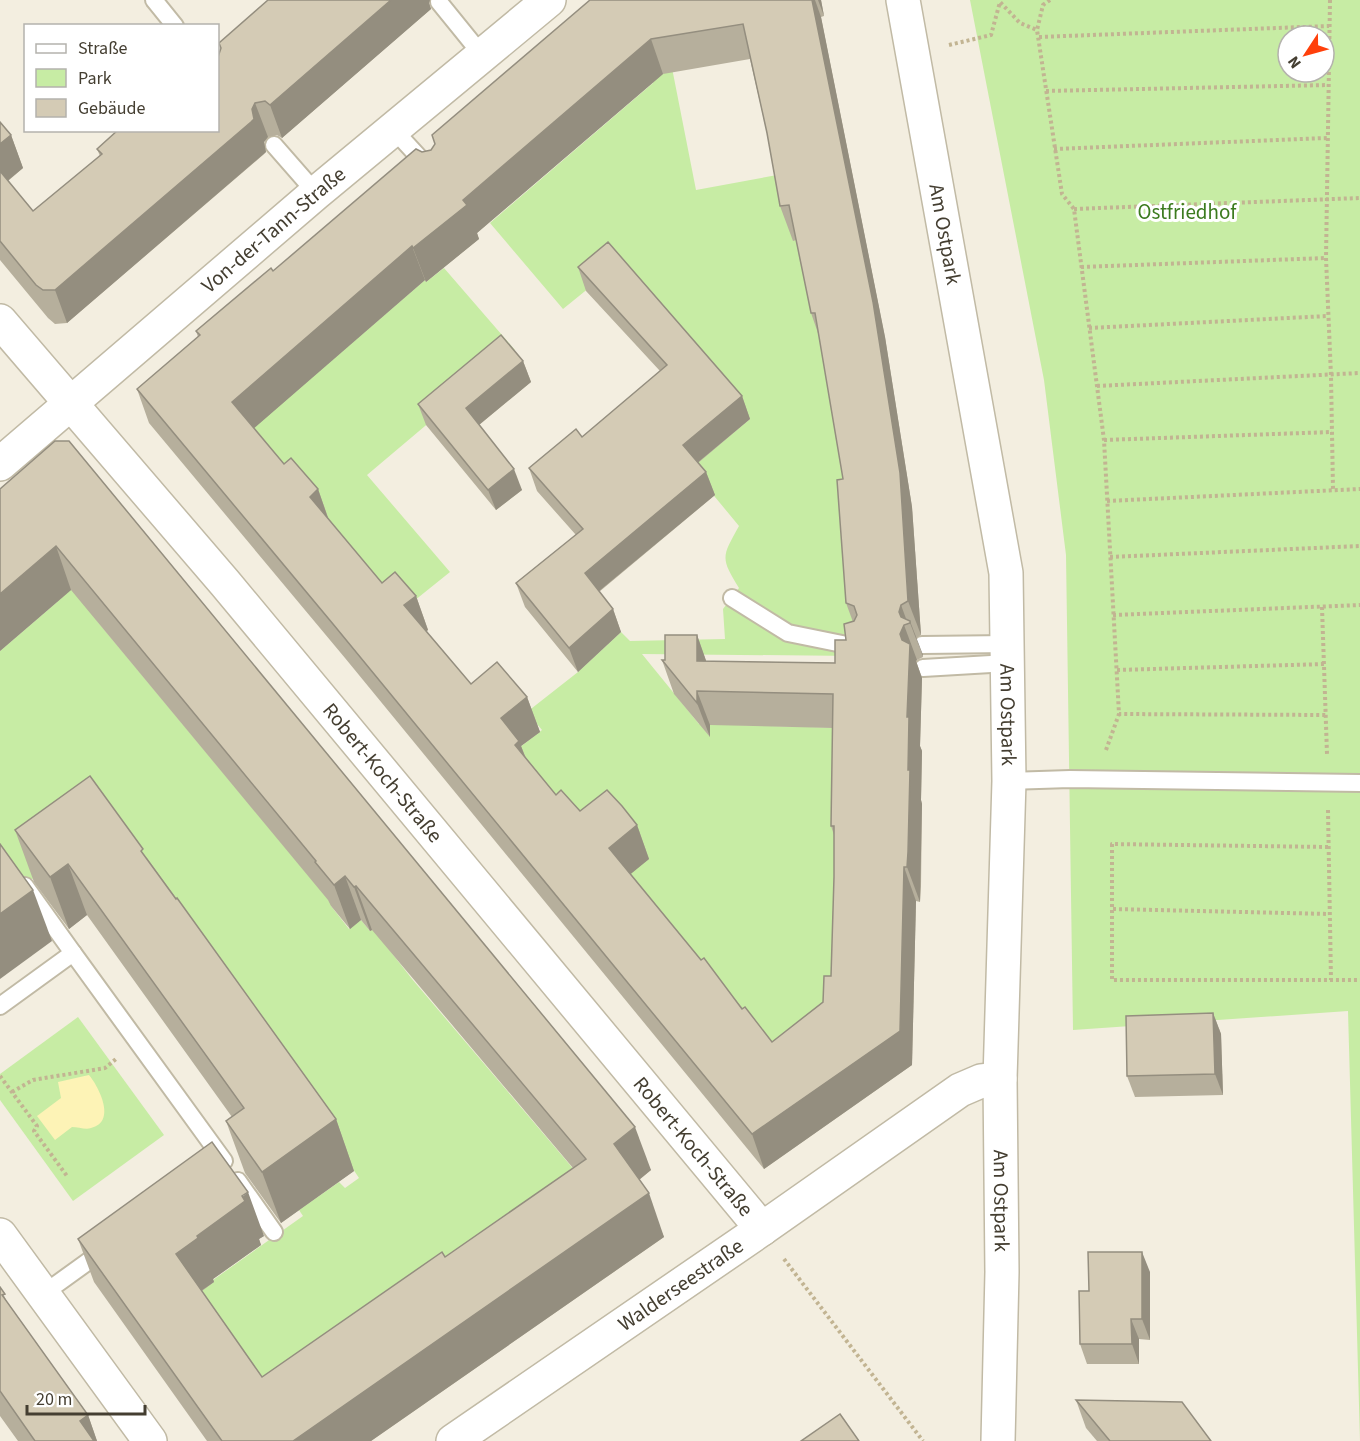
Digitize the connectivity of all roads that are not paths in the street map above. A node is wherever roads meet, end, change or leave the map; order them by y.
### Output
1 (154, 0) edge
2 (549, 0) edge
3 (903, 0) edge
4 (439, 2) dead end
5 (173, 24) edge
6 (482, 56) junction
7 (393, 129) junction
8 (274, 145) dead end
9 (437, 176) edge
10 (316, 193) junction
11 (0, 321) edge
12 (72, 402) junction
13 (0, 464) edge
14 (732, 598) dead end
15 (922, 645) dead end
16 (860, 648) edge
17 (1008, 654) junction
18 (923, 668) dead end
19 (1009, 781) junction
20 (1360, 783) edge
21 (23, 884) edge
22 (73, 953) junction
23 (0, 1006) edge
24 (1000, 1079) junction
25 (274, 1232) dead end
26 (0, 1236) edge
27 (120, 1239) edge
28 (771, 1241) junction
29 (43, 1294) junction
30 (150, 1441) edge
31 (453, 1441) edge
32 (998, 1441) edge

1 - 5 lane
2 - 6 street, Von-der-Tann-Straße
3 - 17 street, Am Ostpark
4 - 6 lane
6 - 7 street, Von-der-Tann-Straße
7 - 9 lane
7 - 10 street, Von-der-Tann-Straße
8 - 10 lane
10 - 12 street, Von-der-Tann-Straße
11 - 12 street, Robert-Koch-Straße
12 - 13 street, Von-der-Tann-Straße
12 - 28 street, Robert-Koch-Straße
14 - 16 lane
15 - 17 lane
17 - 18 lane
17 - 19 street, Am Ostpark
19 - 20 lane
19 - 24 street, Am Ostpark
21 - 22 lane
22 - 23 lane
22 - 25 lane
24 - 28 street, Walderseestraße
24 - 32 street, Am Ostpark
26 - 29 street
27 - 29 lane
28 - 31 street, Walderseestraße
29 - 30 street

